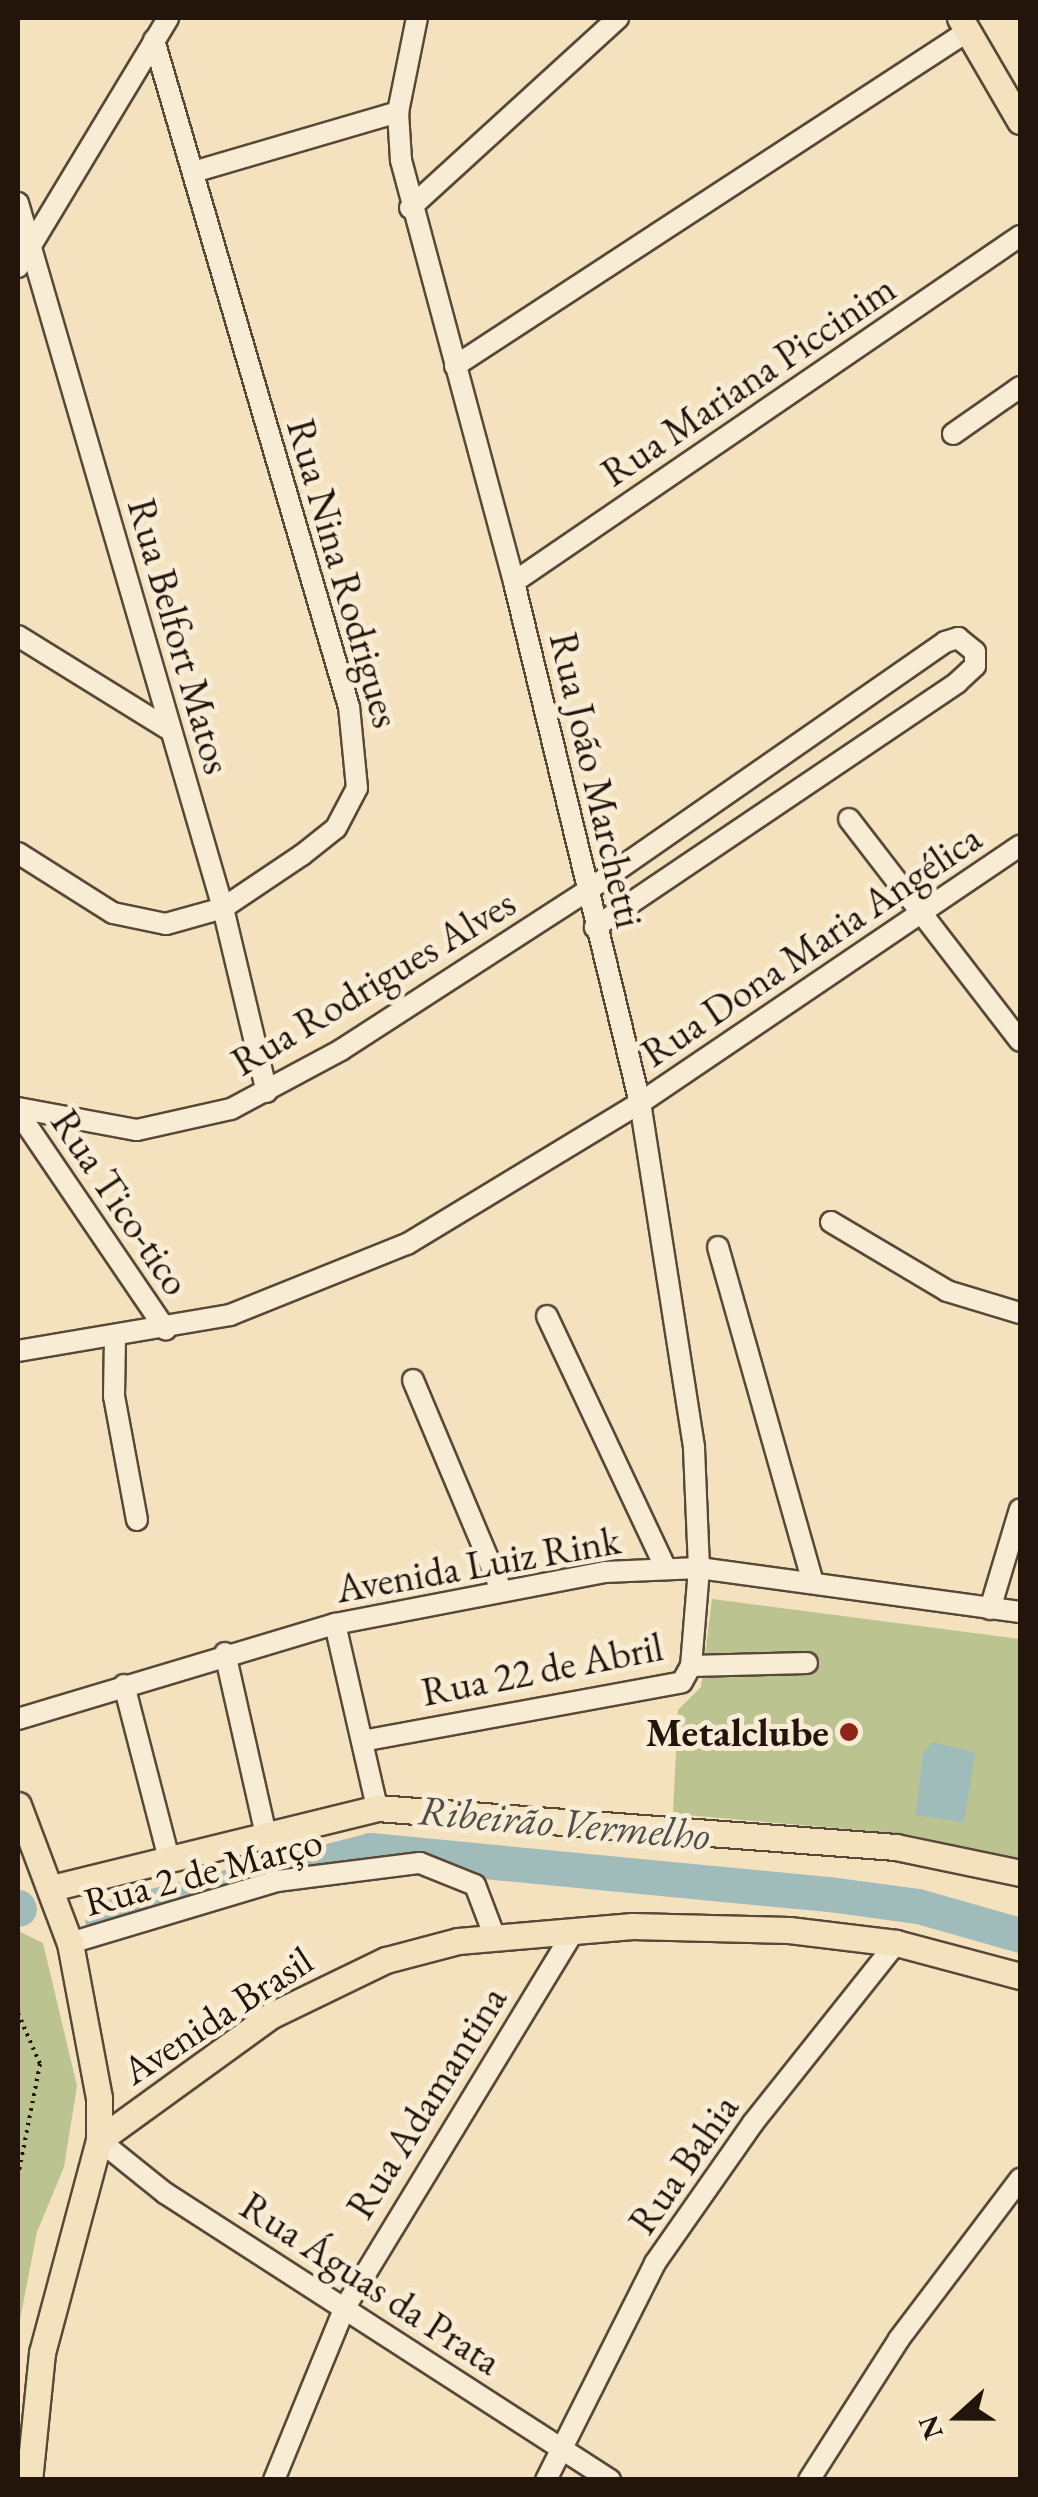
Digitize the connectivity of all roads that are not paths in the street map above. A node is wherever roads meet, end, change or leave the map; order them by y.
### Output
1 (168, 18) edge
2 (417, 18) edge
3 (618, 18) edge
4 (964, 24) edge
5 (154, 40) junction
6 (1017, 107) edge
7 (398, 112) junction
8 (193, 172) junction
9 (18, 203) edge
10 (410, 208) junction
11 (1020, 236) edge
12 (30, 247) junction
13 (18, 266) edge
14 (455, 366) junction
15 (1020, 387) edge
16 (953, 434) dead end
17 (514, 582) junction
18 (18, 636) edge
19 (171, 731) junction
20 (849, 818) dead end
21 (1020, 846) edge
22 (18, 853) edge
23 (584, 893) junction
24 (222, 908) junction
25 (918, 916) junction
26 (595, 927) junction
27 (1020, 1041) edge
28 (267, 1092) junction
29 (640, 1103) junction
30 (18, 1110) edge
31 (831, 1222) dead end
32 (718, 1247) dead end
33 (1020, 1314) edge
34 (546, 1316) dead end
35 (166, 1330) junction
36 (115, 1338) junction
37 (18, 1352) edge
38 (413, 1380) dead end
39 (1020, 1510) edge
40 (137, 1520) dead end
41 (665, 1567) junction
42 (698, 1568) junction
43 (813, 1582) junction
44 (500, 1587) junction
45 (990, 1609) junction
46 (1020, 1612) edge
47 (335, 1624) junction
48 (224, 1654) junction
49 (807, 1663) dead end
50 (691, 1666) junction
51 (124, 1685) junction
52 (18, 1719) edge
53 (362, 1741) junction
54 (18, 1804) edge
55 (377, 1808) junction
56 (265, 1830) junction
57 (168, 1856) junction
58 (1020, 1873) edge
59 (52, 1888) junction
60 (574, 1930) junction
61 (494, 1935) junction
62 (896, 1943) junction
63 (70, 1944) junction
64 (1020, 1976) edge
65 (99, 2140) junction
66 (1020, 2180) edge
67 (344, 2309) junction
68 (564, 2448) junction
69 (28, 2480) edge
70 (274, 2480) edge
71 (546, 2480) edge
72 (610, 2480) edge
73 (810, 2480) edge

1 - 5 street
2 - 7 street, Rua João Marchetti
3 - 10 street
4 - 6 main road
4 - 14 street
5 - 8 street, Rua Nina Rodrigues
5 - 12 street
7 - 8 street
7 - 10 street, Rua João Marchetti
8 - 24 street, Rua Nina Rodrigues
9 - 12 street, Rua Belfort Matos
10 - 14 street, Rua João Marchetti
11 - 17 street, Rua Mariana Piccinim
12 - 13 street
12 - 19 street, Rua Belfort Matos
14 - 17 street, Rua João Marchetti
15 - 16 street
17 - 23 street, Rua João Marchetti
18 - 19 street
19 - 24 street, Rua Belfort Matos
20 - 25 street
21 - 25 street, Rua Dona Maria Angélica
22 - 24 street, Rua Nina Rodrigues
23 - 26 street, Rua João Marchetti
23 - 26 street, Rua Rodrigues Alves
23 - 28 street, Rua Rodrigues Alves
24 - 28 street, Rua Belfort Matos
25 - 27 street
25 - 29 street, Rua Dona Maria Angélica
26 - 29 street, Rua João Marchetti
28 - 30 street, Rua Rodrigues Alves
29 - 35 street, Rua Dona Maria Angélica
29 - 42 street, Rua João Marchetti
30 - 35 street, Rua Tico-tico
31 - 33 street
32 - 43 street
34 - 41 street
35 - 36 street, Rua Dona Maria Angélica
36 - 37 street, Rua Dona Maria Angélica
36 - 40 street
38 - 44 street
39 - 45 street
41 - 42 street, Avenida Luiz Rink
41 - 44 street, Avenida Luiz Rink
42 - 43 street, Avenida Luiz Rink
42 - 50 street, Rua 22 de Abril
43 - 45 street, Avenida Luiz Rink
44 - 47 street, Avenida Luiz Rink
45 - 46 street, Avenida Luiz Rink
47 - 48 street, Avenida Luiz Rink
47 - 53 street
48 - 51 street, Avenida Luiz Rink
48 - 56 street
49 - 50 street
50 - 53 street, Rua 22 de Abril
51 - 52 street, Avenida Luiz Rink
51 - 57 street
53 - 55 street
54 - 59 main road
55 - 56 main road
55 - 58 main road
56 - 57 main road
57 - 59 main road
59 - 63 main road
60 - 61 main road, Avenida Brasil
60 - 62 main road, Avenida Brasil
60 - 67 street, Rua Adamantina
61 - 63 street, Rua 2 de Março
61 - 65 main road, Avenida Brasil
62 - 64 main road, Avenida Brasil
62 - 68 street, Rua Bahia
63 - 65 main road
65 - 67 street, Rua Águas da Prata
65 - 69 main road
66 - 73 street
67 - 68 street, Rua Águas da Prata
67 - 70 street, Rua Adamantina
68 - 71 street, Rua Bahia
68 - 72 street, Rua Águas da Prata

